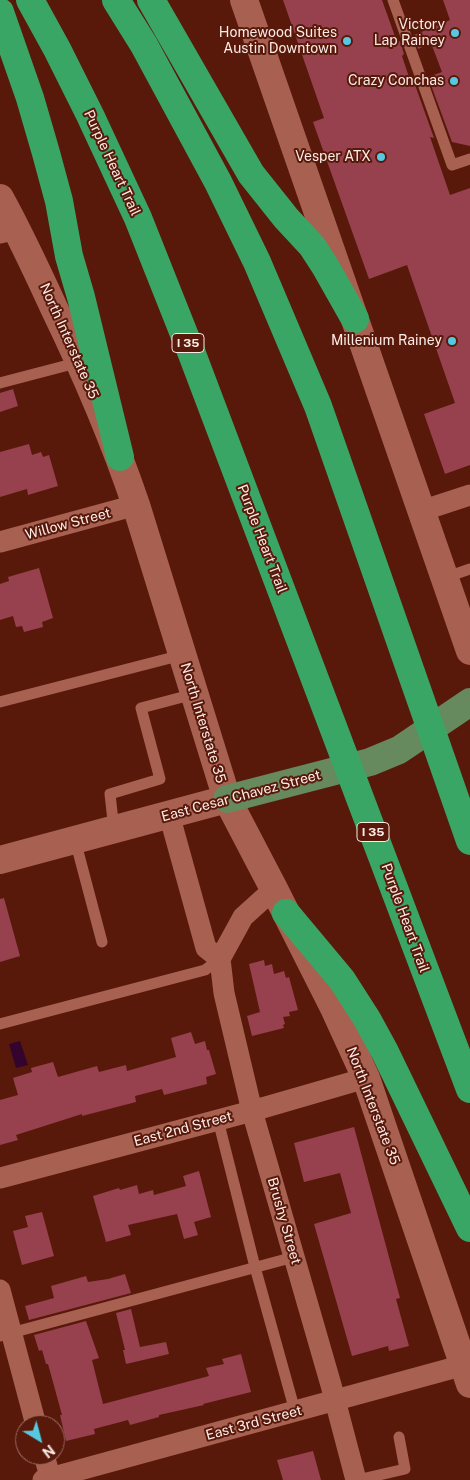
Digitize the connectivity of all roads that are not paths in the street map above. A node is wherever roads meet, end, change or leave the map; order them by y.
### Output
1 (30, 0) edge
2 (116, 0) edge
3 (151, 0) edge
4 (244, 0) edge
5 (393, 0) edge
6 (0, 12) edge
7 (470, 159) edge
8 (0, 198) edge
9 (9, 231) edge
10 (354, 319) junction
11 (80, 362) junction
12 (0, 383) edge
13 (120, 457) junction
14 (470, 495) edge
15 (136, 505) junction
16 (422, 512) junction
17 (0, 542) edge
18 (470, 568) edge
19 (444, 578) junction
20 (470, 651) edge
21 (183, 655) junction
22 (194, 694) junction
23 (0, 702) edge
24 (469, 702) edge
25 (227, 799) junction
26 (170, 814) junction
27 (114, 830) junction
28 (75, 840) junction
29 (470, 841) edge
30 (0, 860) edge
31 (280, 901) junction
32 (102, 942) dead end
33 (220, 959) junction
34 (0, 1024) edge
35 (366, 1078) junction
36 (470, 1088) edge
37 (252, 1111) junction
38 (218, 1120) junction
39 (0, 1178) edge
40 (470, 1228) edge
41 (294, 1257) junction
42 (255, 1267) junction
43 (0, 1290) edge
44 (6, 1334) edge
45 (467, 1374) edge
46 (336, 1400) junction
47 (295, 1411) junction
48 (33, 1415) edge
49 (399, 1437) dead end
50 (46, 1465) edge
51 (407, 1474) edge
52 (48, 1479) edge
53 (356, 1480) edge

1 - 36 highway, Purple Heart Trail / I 35
2 - 29 highway
3 - 10 highway
4 - 10 main road
5 - 7 lane
6 - 13 highway
8 - 9 main road, North Interstate 35
9 - 11 main road, North Interstate 35
10 - 16 main road
11 - 12 lane
11 - 13 main road, North Interstate 35
13 - 15 main road, North Interstate 35
14 - 16 street
15 - 17 street, Willow Street
15 - 21 main road, North Interstate 35
16 - 19 main road
18 - 19 lane
19 - 20 main road
21 - 22 main road, North Interstate 35
21 - 23 lane
22 - 25 main road, North Interstate 35
22 - 27 lane
24 - 25 main road, East Cesar Chavez Street
25 - 26 main road, East Cesar Chavez Street
25 - 31 main road, North Interstate 35
26 - 27 main road, East Cesar Chavez Street
26 - 33 street
27 - 28 main road, East Cesar Chavez Street
28 - 30 main road, East Cesar Chavez Street
28 - 32 lane
31 - 33 street
31 - 35 main road, North Interstate 35
31 - 40 highway
33 - 34 lane
33 - 37 street, Brushy Street
35 - 37 street, East 2nd Street
35 - 45 main road, North Interstate 35
37 - 38 street, East 2nd Street
37 - 41 street, Brushy Street
38 - 39 street, East 2nd Street
38 - 42 lane
41 - 42 lane
41 - 46 street, Brushy Street
42 - 44 lane
42 - 47 lane
43 - 44 street
44 - 48 street
45 - 46 street, East 3rd Street
46 - 47 street, East 3rd Street
46 - 53 street, Brushy Street
47 - 52 street, East 3rd Street
49 - 51 lane
50 - 52 street
51 - 53 lane

